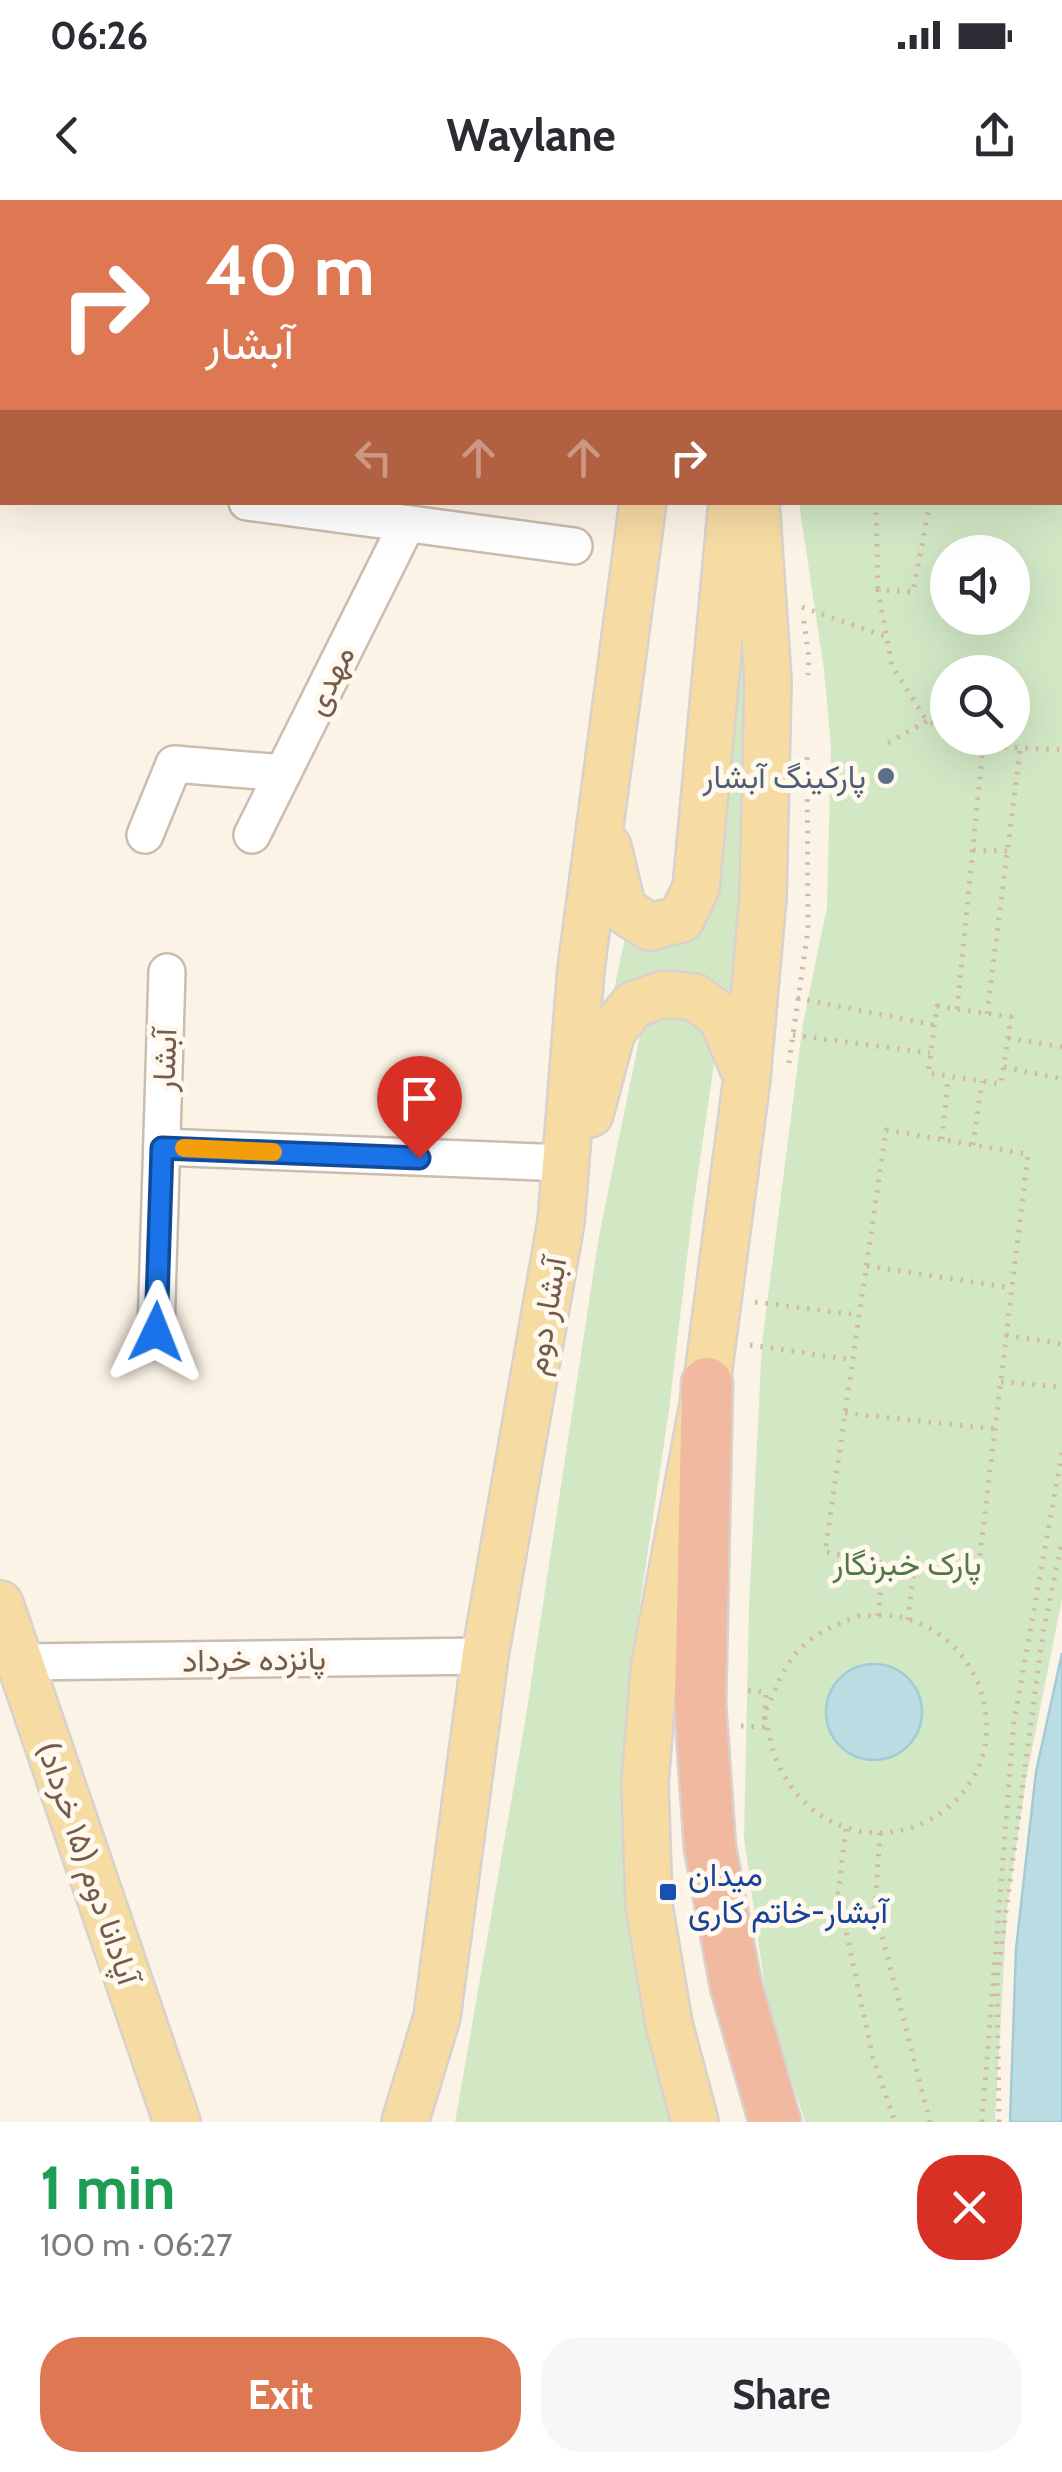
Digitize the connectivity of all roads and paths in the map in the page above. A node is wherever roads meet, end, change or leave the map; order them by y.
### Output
1 (284, 505) edge
2 (643, 505) edge
3 (732, 505) edge
4 (756, 505) edge
5 (876, 505) edge
6 (929, 505) edge
7 (320, 508) edge
8 (407, 524) junction
9 (574, 546) dead end
10 (878, 590) junction
11 (802, 608) dead end
12 (887, 636) junction
13 (927, 721) junction
14 (930, 722) edge
15 (888, 743) dead end
16 (1030, 750) edge
17 (1062, 750) edge
18 (982, 755) edge
19 (1019, 755) edge
20 (283, 772) junction
21 (602, 821) junction
22 (252, 835) dead end
23 (145, 836) dead end
24 (973, 850) junction
25 (1007, 851) junction
26 (167, 972) dead end
27 (798, 998) dead end
28 (957, 1009) junction
29 (987, 1014) junction
30 (934, 1025) junction
31 (792, 1035) dead end
32 (1008, 1038) junction
33 (1062, 1047) edge
34 (930, 1053) junction
35 (1004, 1067) junction
36 (948, 1076) junction
37 (748, 1078) junction
38 (1062, 1078) edge
39 (982, 1081) junction
40 (942, 1139) junction
41 (973, 1144) junction
42 (162, 1148) junction
43 (566, 1163) junction
44 (561, 1222) junction
45 (866, 1266) junction
46 (1012, 1288) junction
47 (756, 1302) dead end
48 (860, 1316) junction
49 (156, 1332) dead end
50 (1006, 1336) junction
51 (1062, 1344) edge
52 (750, 1346) dead end
53 (853, 1360) junction
54 (707, 1382) junction
55 (1001, 1382) junction
56 (1062, 1388) edge
57 (845, 1412) junction
58 (995, 1430) junction
59 (1062, 1453) edge
60 (1062, 1541) edge
61 (884, 1563) junction
62 (914, 1566) junction
63 (0, 1604) edge
64 (878, 1616) junction
65 (908, 1620) junction
66 (486, 1656) junction
67 (22, 1662) junction
68 (741, 1705) dead end
69 (765, 1715) junction
70 (741, 1716) dead end
71 (846, 1829) junction
72 (880, 1834) junction
73 (177, 2122) edge
74 (405, 2122) edge
75 (696, 2122) edge
76 (775, 2122) edge
77 (895, 2122) edge
78 (930, 2122) edge
79 (982, 2122) edge
80 (999, 2122) edge

1 - 7 street
2 - 21 main road, آبشار دوم
3 - 21 main road
4 - 37 main road
5 - 10 path
6 - 10 path
7 - 8 street
8 - 9 street
8 - 20 street, مهدی
10 - 12 path
11 - 12 path
12 - 13 path
13 - 14 path
13 - 15 path
16 - 17 path
18 - 24 path
19 - 25 path
20 - 22 street, مهدی
20 - 23 street
21 - 43 main road, آبشار دوم
24 - 25 path
24 - 28 path
25 - 29 path
26 - 42 street, آبشار
27 - 30 path
28 - 29 path
28 - 30 path
29 - 32 path
30 - 34 path
31 - 34 path
32 - 33 path
32 - 35 path
34 - 36 path
35 - 38 path
35 - 39 path
36 - 39 path
36 - 40 path
37 - 44 main road
37 - 54 main road
39 - 41 path
40 - 41 path
40 - 45 path
41 - 46 path
42 - 43 street
42 - 49 street, آبشار
43 - 44 main road, آبشار دوم
44 - 66 main road, آبشار دوم
45 - 46 path
45 - 48 path
46 - 50 path
47 - 48 path
48 - 53 path
50 - 51 path
50 - 55 path
52 - 53 path
53 - 57 path
54 - 75 main road
54 - 76 highway
55 - 56 path
55 - 58 path
57 - 58 path
57 - 61 path
58 - 62 path
59 - 79 path
60 - 80 path
61 - 62 path
61 - 64 path
62 - 65 path
63 - 67 main road, آپادانا دوم (۱۵ خرداد)
64 - 65 path
64 - 69 path
65 - 72 path
66 - 67 street, پانزده خرداد
66 - 74 main road, آبشار دوم
67 - 73 main road, آپادانا دوم (۱۵ خرداد)
68 - 69 path
69 - 70 path
69 - 71 path
71 - 72 path
71 - 77 path
72 - 78 path

